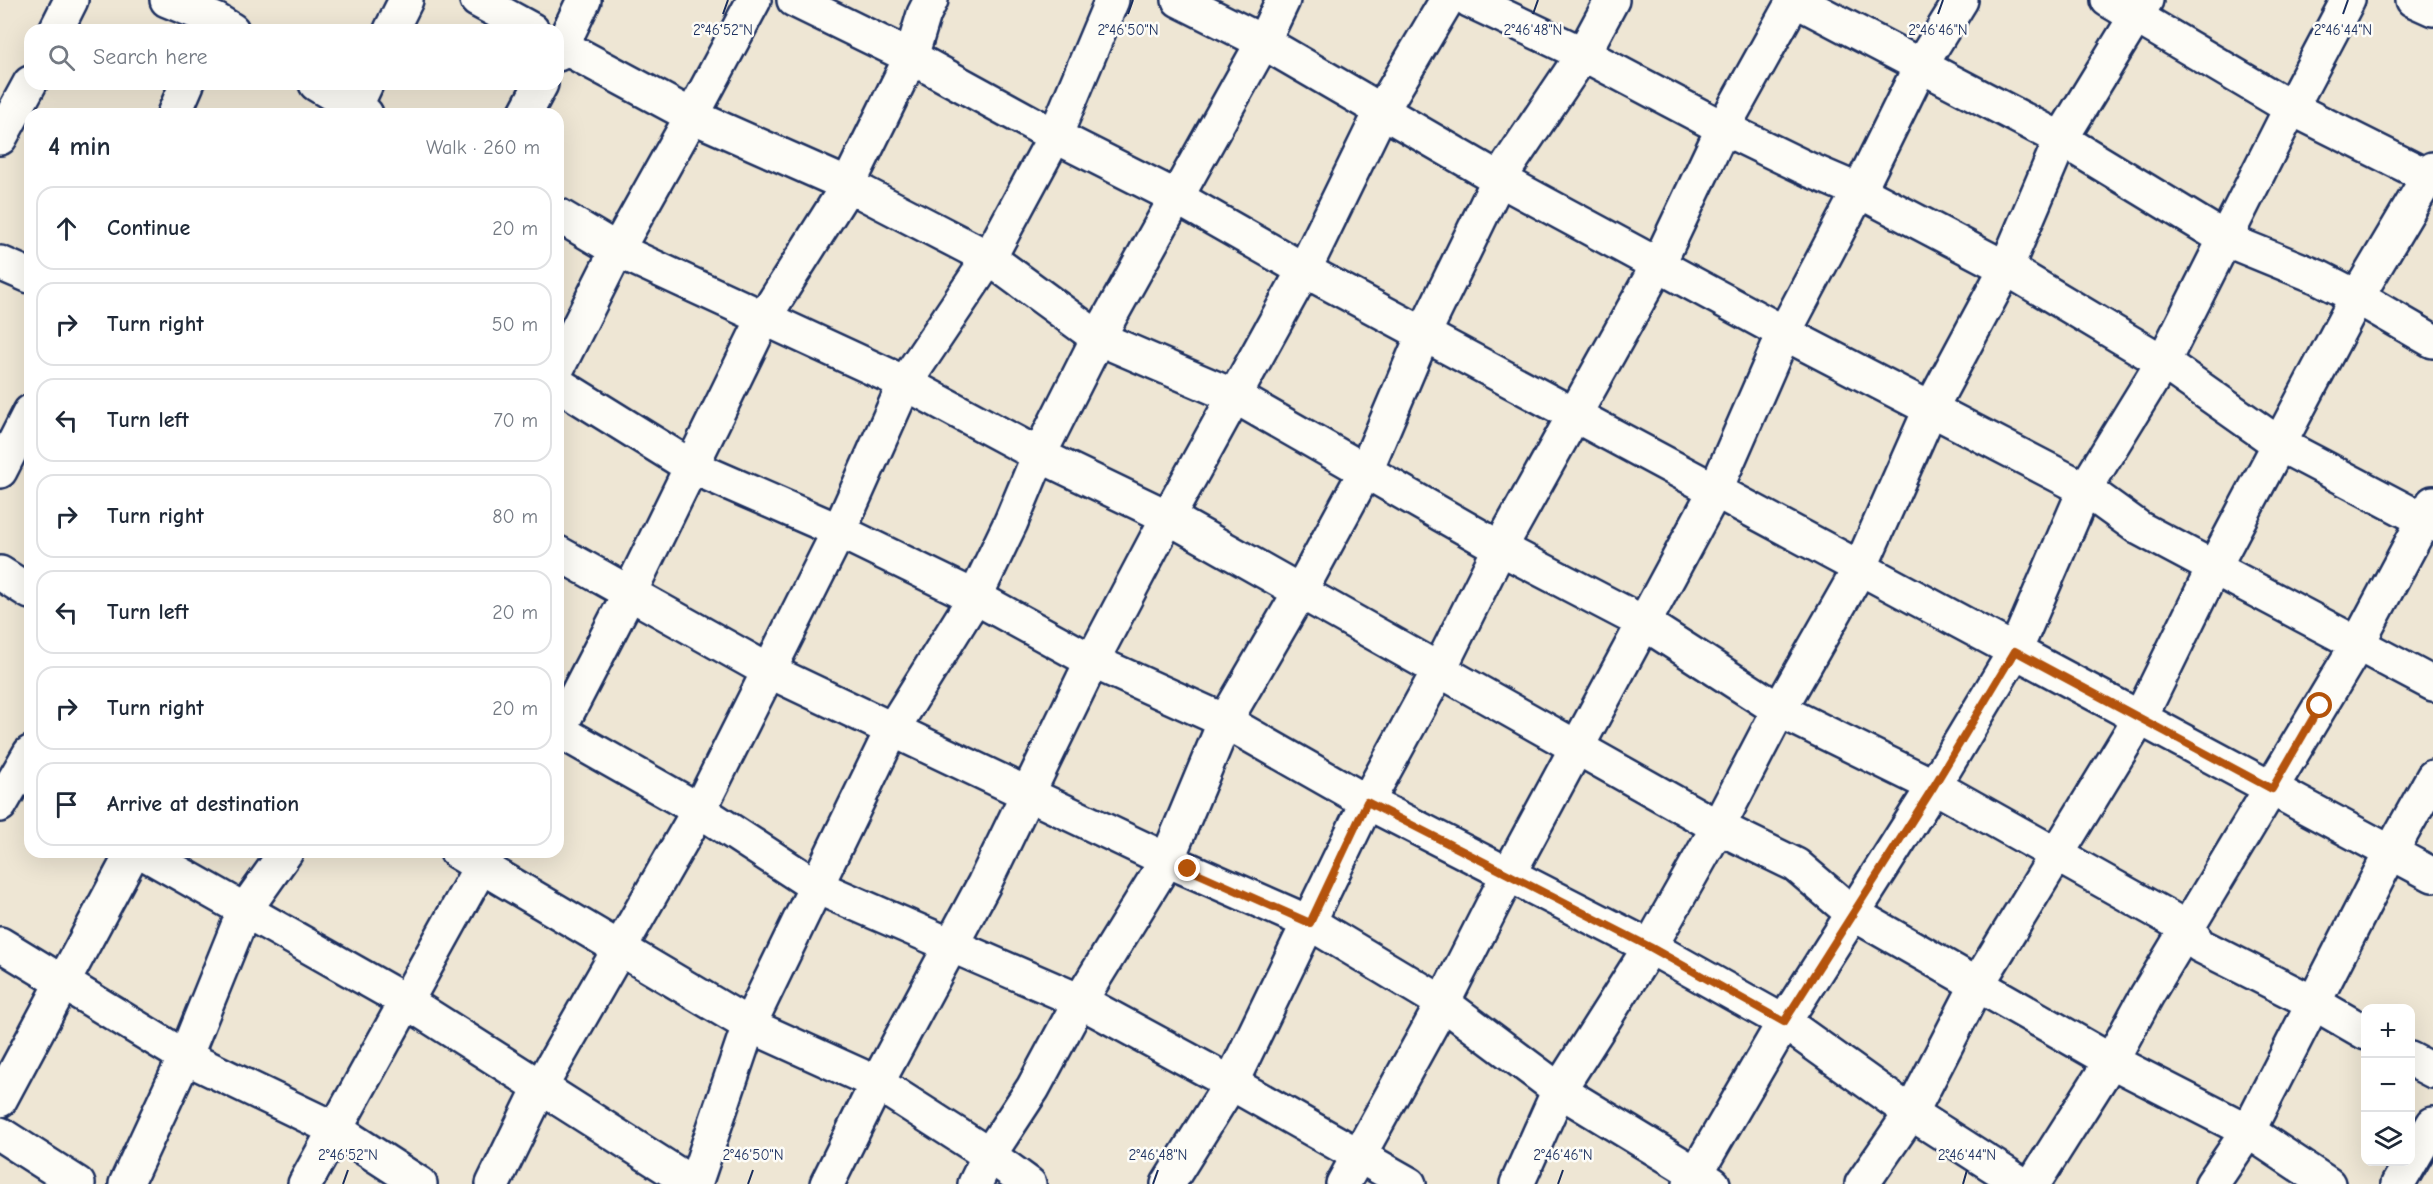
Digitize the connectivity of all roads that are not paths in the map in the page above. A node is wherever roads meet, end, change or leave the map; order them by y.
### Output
1 (71, 0) edge
2 (167, 0) edge
3 (406, 0) edge
4 (477, 0) edge
5 (584, 0) edge
6 (754, 0) edge
7 (794, 0) edge
8 (931, 0) edge
9 (1112, 0) edge
10 (1179, 0) edge
11 (1283, 0) edge
12 (1447, 0) edge
13 (1469, 0) edge
14 (1612, 0) edge
15 (1795, 0) edge
16 (1961, 0) edge
17 (2108, 0) edge
18 (2348, 0) edge
19 (2413, 0) edge
20 (2141, 8) edge
21 (2433, 9) edge
22 (221, 20) edge
23 (60, 24) edge
24 (395, 24) edge
25 (521, 24) edge
26 (564, 38) edge
27 (1263, 42) junction
28 (564, 51) edge
29 (1583, 54) junction
30 (911, 57) junction
31 (1921, 65) junction
32 (184, 90) edge
33 (328, 90) edge
34 (538, 90) edge
35 (24, 98) edge
36 (359, 105) edge
37 (177, 108) edge
38 (528, 108) edge
39 (2291, 108) junction
40 (1382, 110) junction
41 (692, 116) junction
42 (1723, 128) junction
43 (1055, 136) junction
44 (0, 138) edge
45 (2061, 139) junction
46 (2432, 175) edge
47 (1499, 179) junction
48 (848, 185) junction
49 (1859, 191) junction
50 (1176, 196) junction
51 (564, 219) edge
52 (2227, 240) junction
53 (617, 250) junction
54 (989, 258) junction
55 (0, 263) edge
56 (1658, 265) junction
57 (2006, 268) junction
58 (1304, 270) junction
59 (24, 273) edge
60 (2357, 297) junction
61 (764, 318) junction
62 (1424, 333) junction
63 (1784, 333) junction
64 (1098, 338) junction
65 (2433, 341) edge
66 (564, 354) edge
67 (2163, 362) junction
68 (905, 383) junction
69 (564, 388) edge
70 (1236, 397) junction
71 (1931, 408) junction
72 (1574, 415) junction
73 (19, 428) edge
74 (2279, 444) junction
75 (1039, 455) junction
76 (690, 466) junction
77 (0, 471) edge
78 (1365, 472) junction
79 (2085, 489) junction
80 (1715, 490) junction
81 (2430, 516) edge
82 (1168, 517) junction
83 (839, 531) junction
84 (1500, 548) junction
85 (564, 556) edge
86 (2214, 567) junction
87 (1860, 568) junction
88 (0, 573) edge
89 (24, 588) edge
90 (1300, 592) junction
91 (629, 594) junction
92 (975, 597) junction
93 (1644, 623) junction
94 (2357, 645) junction
95 (2015, 651) junction
96 (1092, 661) junction
97 (768, 670) junction
98 (1439, 670) junction
99 (2433, 684) edge
100 (1779, 710) junction
101 (2140, 718) junction
102 (564, 719) edge
103 (1225, 721) junction
104 (892, 730) junction
105 (564, 734) edge
106 (1578, 747) junction
107 (2433, 777) edge
108 (1934, 786) junction
109 (2272, 789) junction
110 (1028, 794) junction
111 (1367, 802) junction
112 (699, 810) junction
113 (1718, 827) junction
114 (2391, 852) junction
115 (2058, 855) junction
116 (130, 858) edge
117 (152, 858) edge
118 (282, 858) edge
119 (476, 858) edge
120 (478, 858) edge
121 (1167, 860) junction
122 (1508, 875) junction
123 (2433, 875) edge
124 (817, 887) junction
125 (244, 911) junction
126 (1852, 913) junction
127 (1310, 923) junction
128 (2188, 929) junction
129 (0, 944) edge
130 (949, 945) junction
131 (1650, 947) junction
132 (619, 948) junction
133 (63, 981) junction
134 (1977, 985) junction
135 (1080, 1001) junction
136 (407, 1002) junction
137 (1443, 1003) junction
138 (2314, 1003) junction
139 (1784, 1022) junction
140 (749, 1025) junction
141 (2361, 1030) edge
142 (185, 1058) junction
143 (2112, 1061) junction
144 (2415, 1062) edge
145 (2433, 1071) edge
146 (877, 1083) junction
147 (1231, 1083) junction
148 (541, 1086) junction
149 (1559, 1090) junction
150 (0, 1100) edge
151 (1911, 1113) junction
152 (2433, 1124) edge
153 (336, 1129) junction
154 (2248, 1131) junction
155 (0, 1134) edge
156 (989, 1155) junction
157 (1351, 1170) edge
158 (1699, 1181) edge
159 (78, 1184) edge
160 (126, 1184) edge
161 (305, 1184) edge
162 (420, 1184) edge
163 (493, 1184) edge
164 (694, 1184) edge
165 (827, 1184) edge
166 (975, 1184) edge
167 (1029, 1184) edge
168 (1168, 1184) edge
169 (1409, 1184) edge
170 (1517, 1184) edge
171 (1862, 1184) edge
172 (2022, 1184) edge
173 (2033, 1184) edge
174 (2212, 1184) edge
175 (2328, 1184) edge
176 (2398, 1184) edge

1 - 23 street
2 - 22 street
3 - 24 street
4 - 25 street
5 - 26 street
6 - 41 street
7 - 30 street
8 - 30 street
9 - 43 street
10 - 27 street
11 - 27 street
12 - 40 street
13 - 29 street
14 - 29 street
15 - 31 street
15 - 42 street
16 - 31 street
17 - 20 street
18 - 39 street
19 - 21 street
20 - 39 street
20 - 45 street
27 - 40 street
27 - 50 street
28 - 41 street
29 - 42 street
29 - 47 street
30 - 43 street
30 - 48 street
31 - 45 street
31 - 49 street
32 - 37 street
33 - 36 street
34 - 38 street
35 - 44 street
39 - 46 street
39 - 52 street
40 - 47 street
40 - 58 street
41 - 48 street
41 - 53 street
42 - 49 street
42 - 56 street
43 - 50 street
43 - 54 street
45 - 52 street
45 - 57 street
46 - 60 street
47 - 56 street
47 - 62 street
48 - 54 street
48 - 61 street
49 - 57 street
49 - 63 street
50 - 58 street
50 - 64 street
51 - 53 street
52 - 60 street
52 - 67 street
53 - 61 street
53 - 66 street
54 - 64 street
54 - 68 street
55 - 59 street
56 - 63 street
56 - 72 street
57 - 67 street
57 - 71 street
58 - 62 street
58 - 70 street
60 - 65 street
60 - 74 street
61 - 68 street
61 - 76 street
62 - 72 street
62 - 78 street
63 - 71 street
63 - 80 street
64 - 70 street
64 - 75 street
67 - 74 street
67 - 79 street
68 - 75 street
68 - 83 street
69 - 76 street
70 - 78 street
70 - 82 street
71 - 79 street
71 - 87 street
72 - 80 street
72 - 84 street
73 - 77 street
74 - 81 street
74 - 86 street
75 - 82 street
75 - 92 street
76 - 83 street
76 - 91 street
78 - 84 street
78 - 90 street
79 - 86 street
79 - 95 street
80 - 87 street
80 - 93 street
81 - 94 street
82 - 90 street
82 - 96 street
83 - 92 street
83 - 97 street
84 - 93 street
84 - 98 street
85 - 91 street
86 - 94 street
86 - 101 street
87 - 95 street
87 - 100 street
88 - 89 street
90 - 98 street
90 - 103 street
91 - 97 street
91 - 102 street
92 - 96 street
92 - 104 street
93 - 100 street
93 - 106 street
94 - 99 street
94 - 109 street
95 - 101 street
95 - 108 street
96 - 103 street
96 - 110 street
97 - 104 street
97 - 112 street
98 - 106 street
98 - 111 street
100 - 108 street
100 - 113 street
101 - 109 street
101 - 115 street
103 - 111 street
103 - 121 street
104 - 110 street
104 - 124 street
105 - 112 street
106 - 113 street
106 - 122 street
107 - 114 street
108 - 115 street
108 - 126 street
109 - 114 street
109 - 128 street
110 - 121 street
110 - 130 street
111 - 122 street
111 - 127 street
112 - 124 street
112 - 132 street
113 - 126 street
113 - 131 street
114 - 123 street
114 - 138 street
115 - 128 street
115 - 134 street
116 - 133 street
117 - 125 street
118 - 125 street
119 - 136 street
120 - 132 street
121 - 127 street
121 - 135 street
122 - 131 street
122 - 137 street
124 - 130 street
124 - 140 street
125 - 136 street
125 - 142 street
126 - 134 street
126 - 139 street
127 - 137 street
127 - 147 street
128 - 138 street
128 - 143 street
129 - 133 street
130 - 135 street
130 - 146 street
131 - 139 street
131 - 149 street
132 - 140 street
132 - 148 street
133 - 142 street
133 - 150 street
134 - 143 street
134 - 151 street
135 - 147 street
135 - 156 street
136 - 148 street
136 - 153 street
137 - 149 street
137 - 157 street
138 - 141 street
138 - 154 street
139 - 151 street
139 - 158 street
140 - 146 street
140 - 164 street
142 - 153 street
142 - 160 street
143 - 154 street
143 - 173 street
144 - 145 street
146 - 156 street
146 - 165 street
147 - 157 street
147 - 168 street
148 - 163 street
148 - 164 street
149 - 158 street
149 - 170 street
151 - 171 street
151 - 172 street
152 - 176 street
153 - 161 street
153 - 162 street
154 - 174 street
154 - 175 street
155 - 159 street
156 - 166 street
156 - 167 street
157 - 169 street

